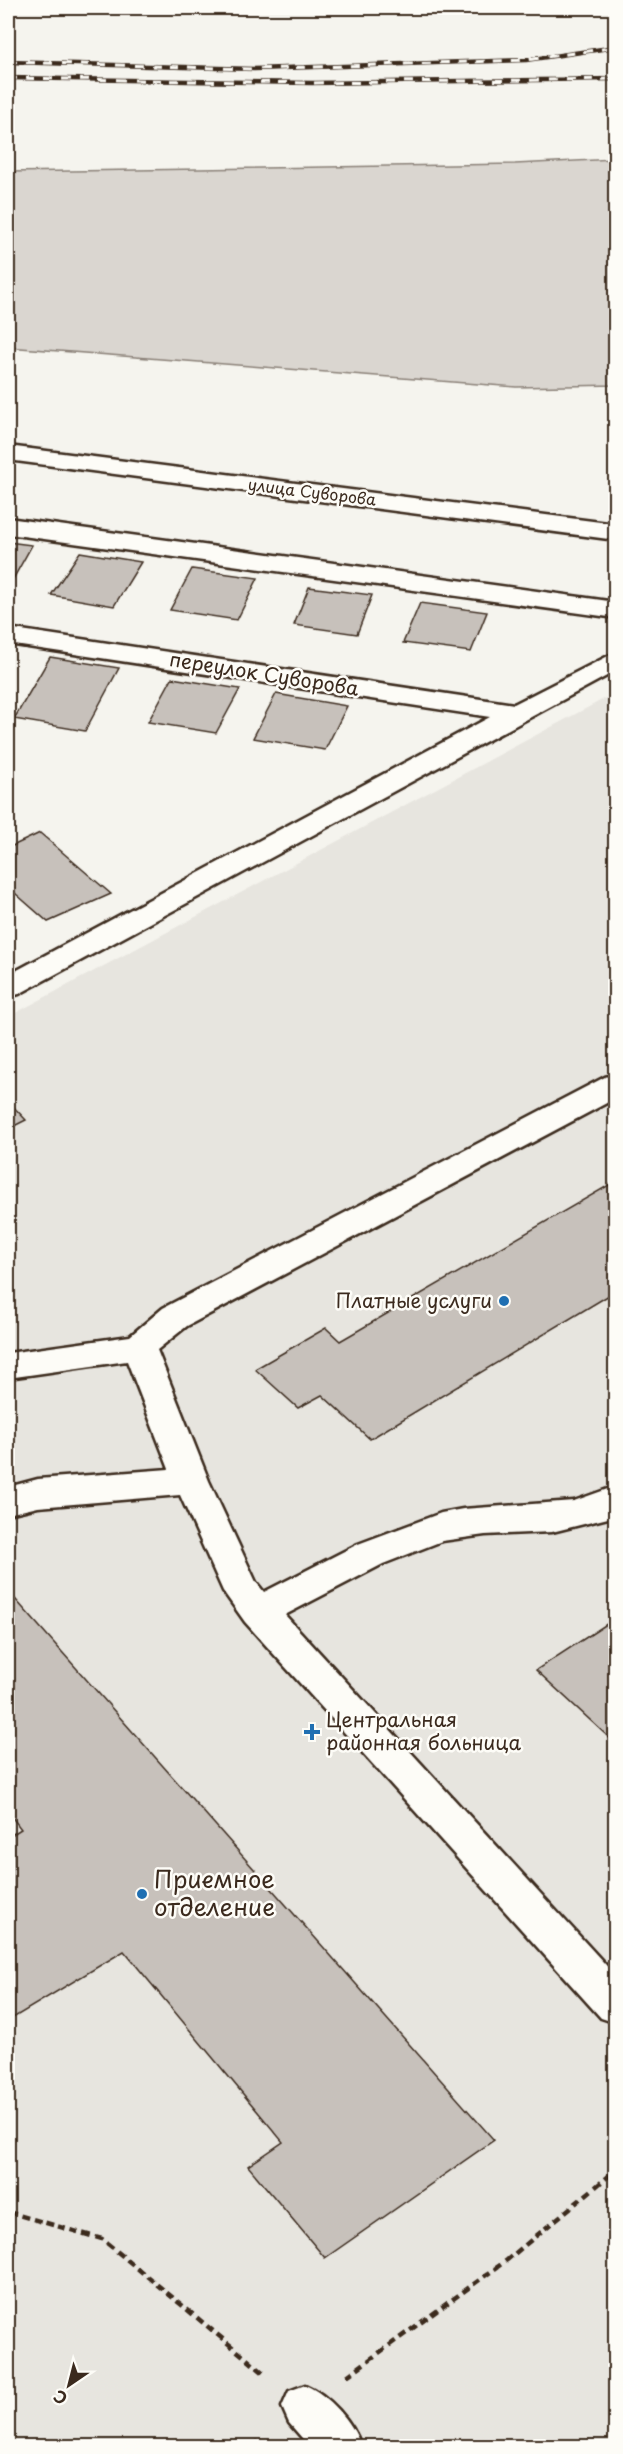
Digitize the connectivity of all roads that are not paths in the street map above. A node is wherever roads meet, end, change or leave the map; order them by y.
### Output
1 (8, 453) edge
2 (8, 526) edge
3 (615, 531) edge
4 (615, 610) edge
5 (8, 636) edge
6 (615, 660) edge
7 (521, 713) junction
8 (8, 987) edge
9 (615, 1084) edge
10 (139, 1347) junction
11 (8, 1365) edge
12 (191, 1481) junction
13 (615, 1499) edge
14 (8, 1501) edge
15 (258, 1612) junction
16 (615, 2005) edge
17 (305, 2407) road end
18 (338, 2446) edge

1 - 3 main road, улица Суворова
2 - 4 main road
5 - 7 main road, переулок Суворова
6 - 7 main road
7 - 8 main road
9 - 10 main road
10 - 11 main road
10 - 12 main road
12 - 14 main road
12 - 15 main road
13 - 15 main road
15 - 16 main road
17 - 18 main road

